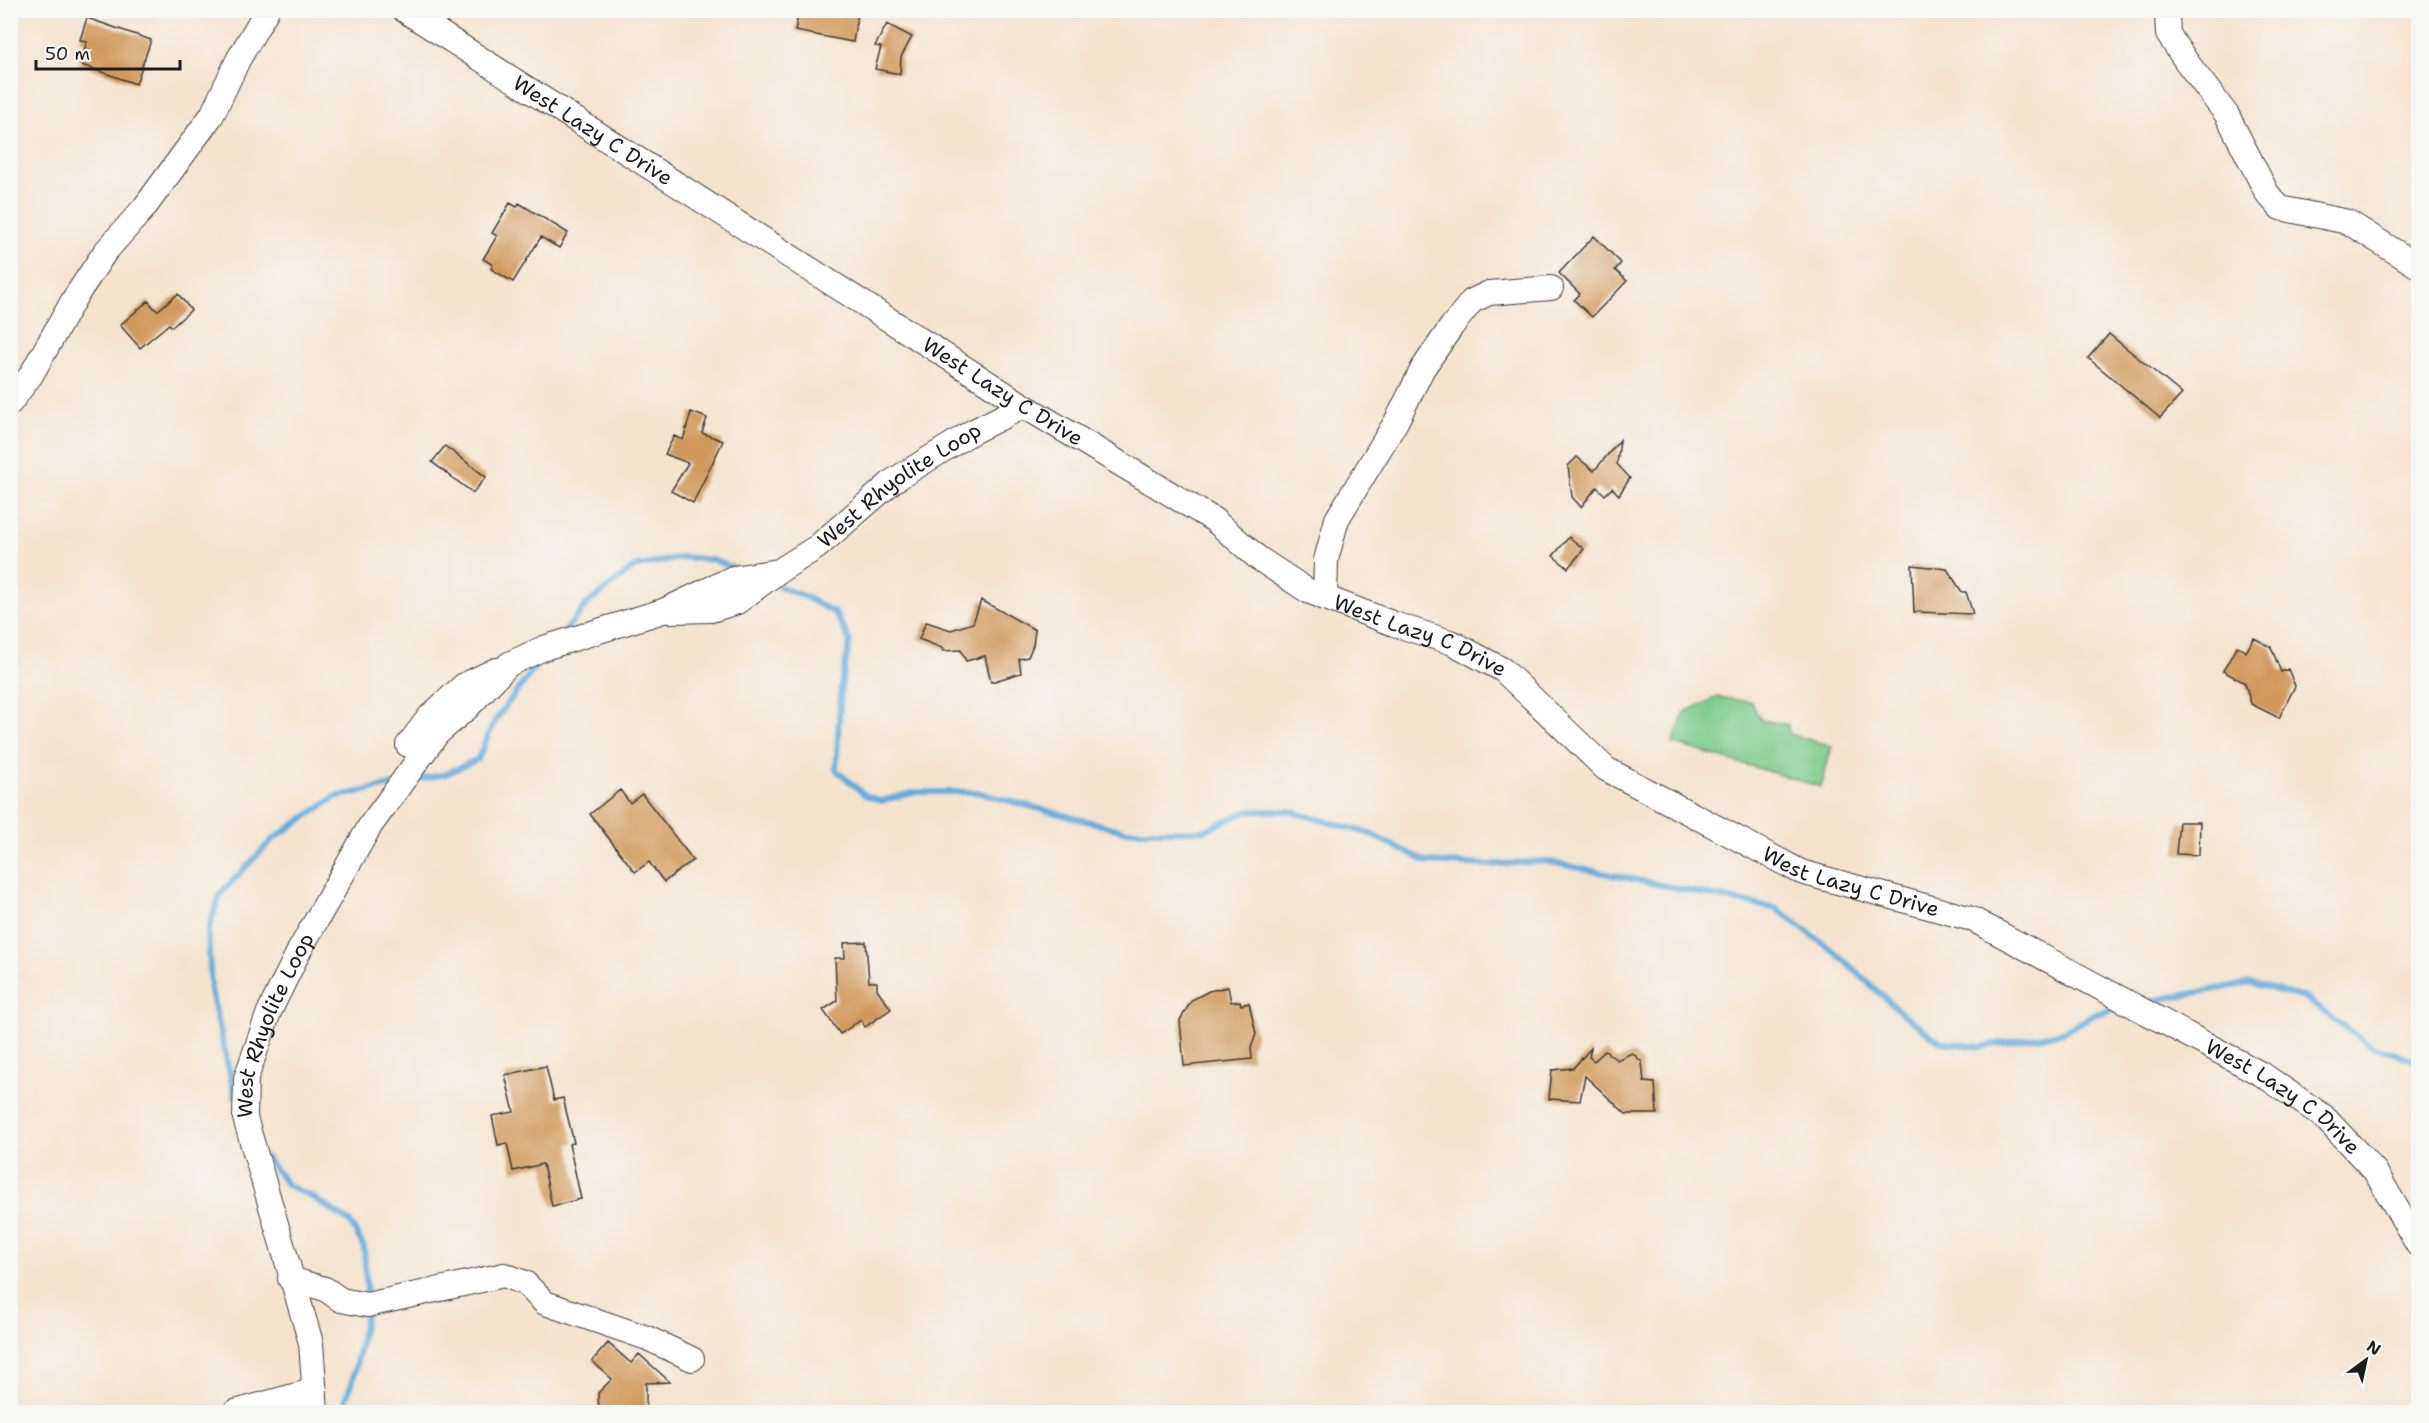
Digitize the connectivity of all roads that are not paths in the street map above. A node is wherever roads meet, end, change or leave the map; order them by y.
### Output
1 (267, 10) edge
2 (404, 10) edge
3 (2169, 10) edge
4 (2418, 266) edge
5 (1551, 288) dead end
6 (10, 403) edge
7 (1024, 406) junction
8 (1325, 598) junction
9 (2418, 1245) edge
10 (291, 1279) junction
11 (692, 1359) dead end
12 (315, 1401) edge
13 (235, 1413) edge

1 - 6 street
2 - 7 street, West Lazy C Drive
3 - 4 street
5 - 8 street
7 - 8 street, West Lazy C Drive
7 - 10 street, West Rhyolite Loop
8 - 9 street, West Lazy C Drive
10 - 11 street
10 - 12 street, West Rhyolite Loop
12 - 13 street

